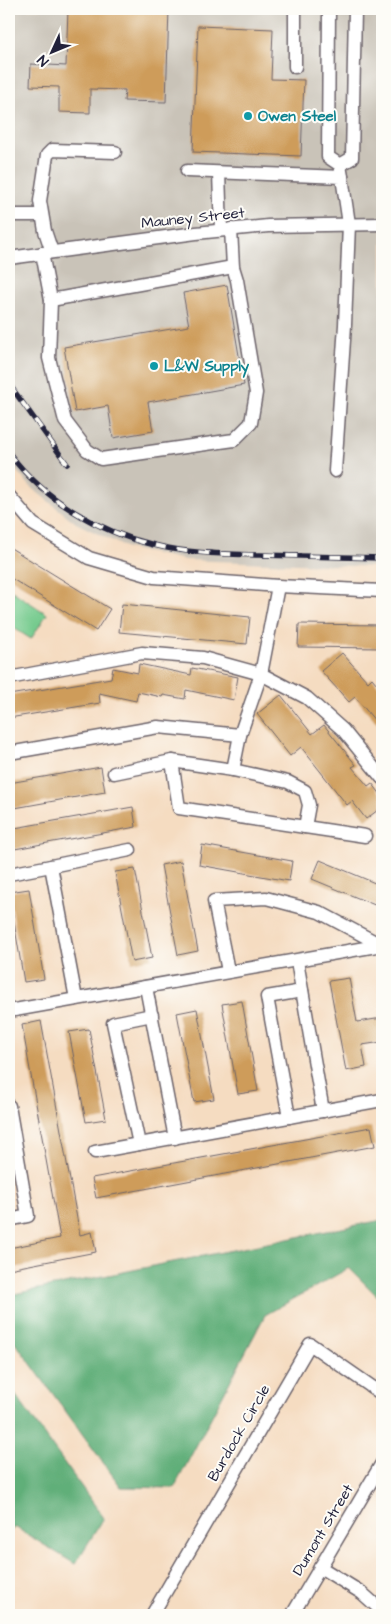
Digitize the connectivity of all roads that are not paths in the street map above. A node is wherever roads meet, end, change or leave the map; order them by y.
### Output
1 (295, 9) edge
2 (329, 9) edge
3 (355, 9) edge
4 (294, 67) dead end
5 (115, 152) dead end
6 (187, 171) dead end
7 (341, 171) junction
8 (219, 172) junction
9 (9, 215) edge
10 (42, 215) junction
11 (349, 224) junction
12 (382, 224) edge
13 (226, 230) junction
14 (47, 252) junction
15 (9, 258) edge
16 (233, 267) junction
17 (50, 300) junction
18 (335, 471) dead end
19 (9, 496) edge
20 (278, 586) junction
21 (382, 591) edge
22 (261, 674) junction
23 (9, 678) edge
24 (240, 735) junction
25 (9, 753) edge
26 (172, 761) junction
27 (233, 770) junction
28 (114, 773) dead end
29 (382, 778) edge
30 (305, 827) junction
31 (365, 836) dead end
32 (130, 850) dead end
33 (52, 866) junction
34 (9, 874) edge
35 (382, 945) edge
36 (297, 960) junction
37 (228, 972) junction
38 (146, 987) junction
39 (302, 991) junction
40 (76, 999) junction
41 (9, 1011) edge
42 (152, 1015) junction
43 (382, 1100) edge
44 (9, 1106) edge
45 (323, 1111) junction
46 (289, 1117) junction
47 (175, 1138) junction
48 (139, 1144) junction
49 (95, 1152) dead end
50 (9, 1220) edge
51 (382, 1394) edge
52 (382, 1462) edge
53 (320, 1567) junction
54 (382, 1611) edge
55 (152, 1615) edge
56 (292, 1615) edge

1 - 4 street
2 - 7 street
3 - 7 street
5 - 10 street
6 - 8 street
7 - 8 street
7 - 11 street
8 - 13 street
9 - 10 street
10 - 14 street
11 - 12 street, Mauney Street
11 - 13 street, Mauney Street
11 - 18 street
13 - 14 street, Mauney Street
13 - 16 street
14 - 15 street, Mauney Street
14 - 17 street
16 - 17 street
16 - 17 street
19 - 20 street
20 - 21 street
20 - 22 street
22 - 23 street
22 - 24 street
22 - 29 street
24 - 25 street
24 - 27 street
26 - 27 street
26 - 28 street
26 - 30 street
27 - 30 street
30 - 31 street
32 - 33 street
33 - 34 street
33 - 40 street
35 - 36 street
35 - 37 street
36 - 37 street
36 - 39 street
37 - 38 street
38 - 40 street
38 - 42 street
39 - 45 street
39 - 46 street
40 - 41 street
42 - 47 street
42 - 48 street
43 - 45 street
44 - 50 street
45 - 46 street
46 - 47 street
47 - 48 street
48 - 49 street
51 - 55 street, Burdock Circle
52 - 53 street, Dumont Street
53 - 54 street
53 - 56 street, Dumont Street

